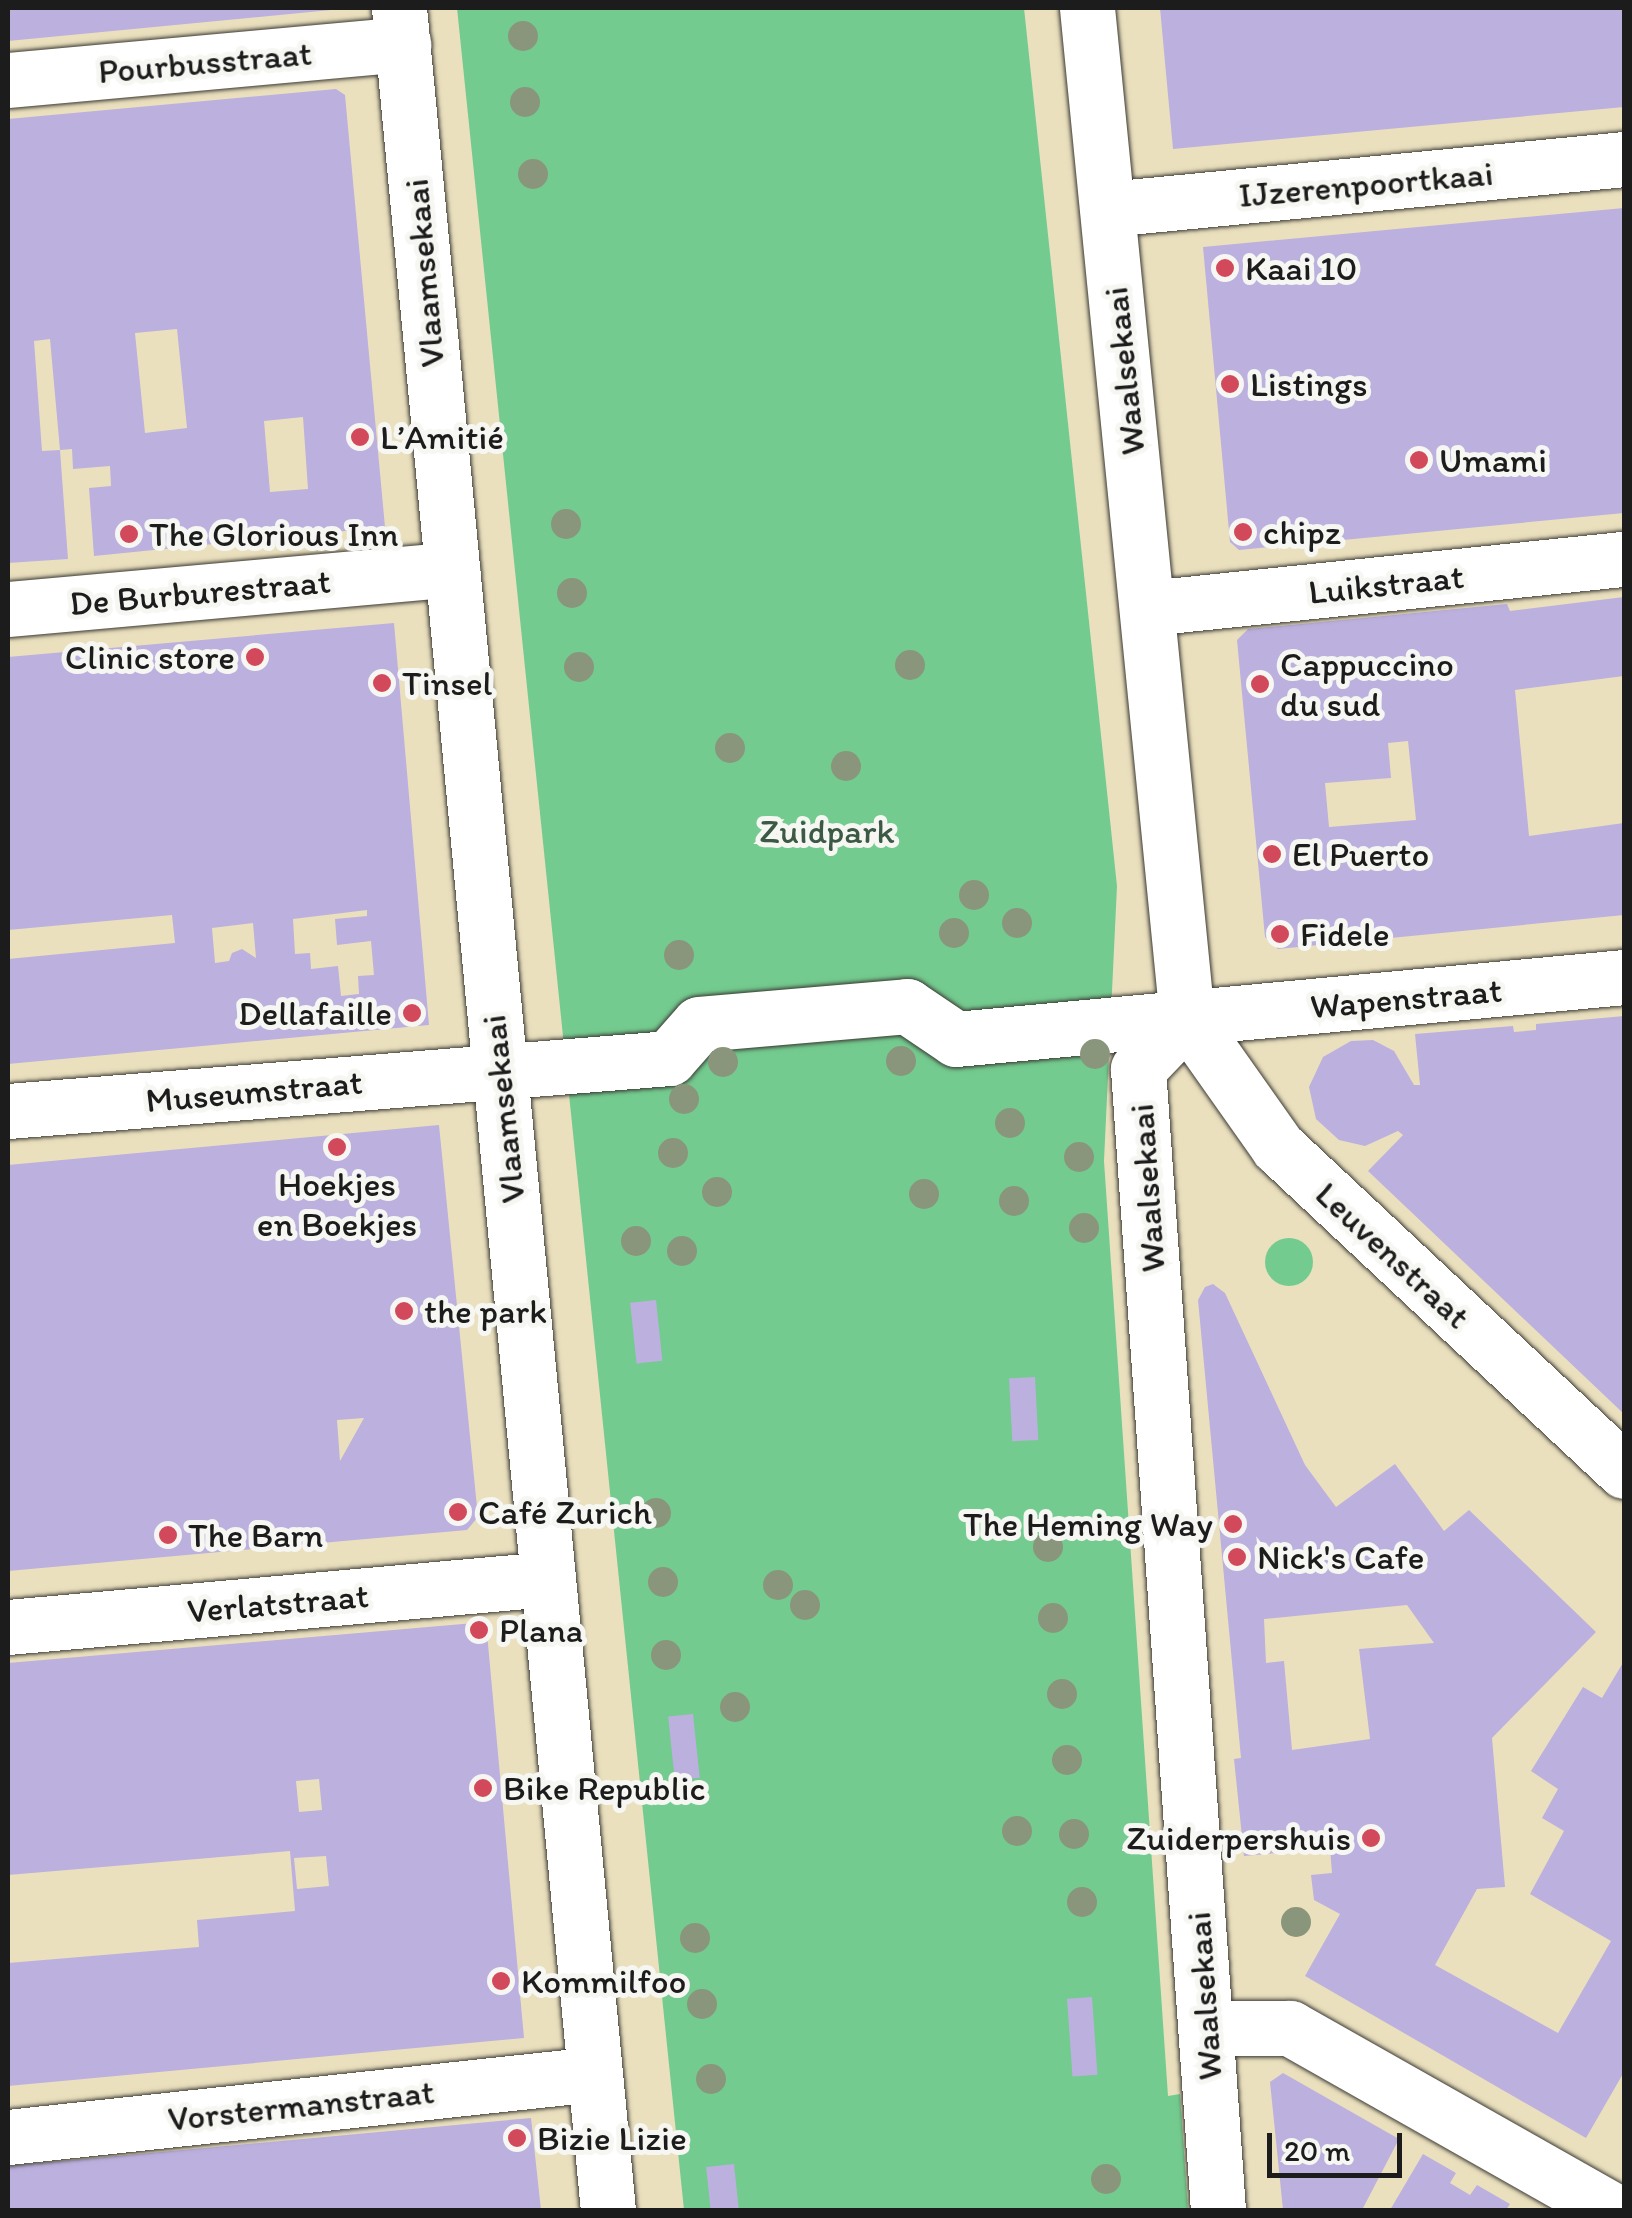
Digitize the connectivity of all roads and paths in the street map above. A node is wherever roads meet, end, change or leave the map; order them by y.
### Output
1 (1087, 8) edge
2 (401, 26) edge
3 (8, 80) edge
4 (1624, 159) edge
5 (1108, 209) junction
6 (1624, 559) edge
7 (452, 569) junction
8 (1148, 608) junction
9 (8, 609) edge
10 (1624, 977) edge
11 (1550, 984) junction
12 (1484, 1015) dead end
13 (1187, 1018) junction
14 (500, 1072) junction
15 (8, 1111) edge
16 (1624, 1470) edge
17 (548, 1579) junction
18 (8, 1627) edge
19 (1207, 2028) junction
20 (595, 2074) junction
21 (8, 2138) edge
22 (608, 2210) edge
23 (1218, 2210) edge
24 (1612, 2210) edge

1 - 5 street, Waalsekaai
2 - 3 street, Pourbusstraat
2 - 7 street, Vlaamsekaai
4 - 5 street, IJzerenpoortkaai
5 - 8 street, Waalsekaai
6 - 8 street, Luikstraat
7 - 9 street, De Burburestraat
7 - 14 street, Vlaamsekaai
8 - 13 street, Waalsekaai
10 - 11 street, Wapenstraat
11 - 12 street
11 - 13 street, Wapenstraat
13 - 14 street, Wapenstraat
13 - 16 street, Leuvenstraat
13 - 19 street, Waalsekaai
14 - 15 street, Museumstraat
14 - 17 street, Vlaamsekaai
17 - 18 street, Verlatstraat
17 - 20 street, Vlaamsekaai
19 - 23 street, Waalsekaai
19 - 24 street
20 - 21 street, Vorstermanstraat
20 - 22 street, Vlaamsekaai

